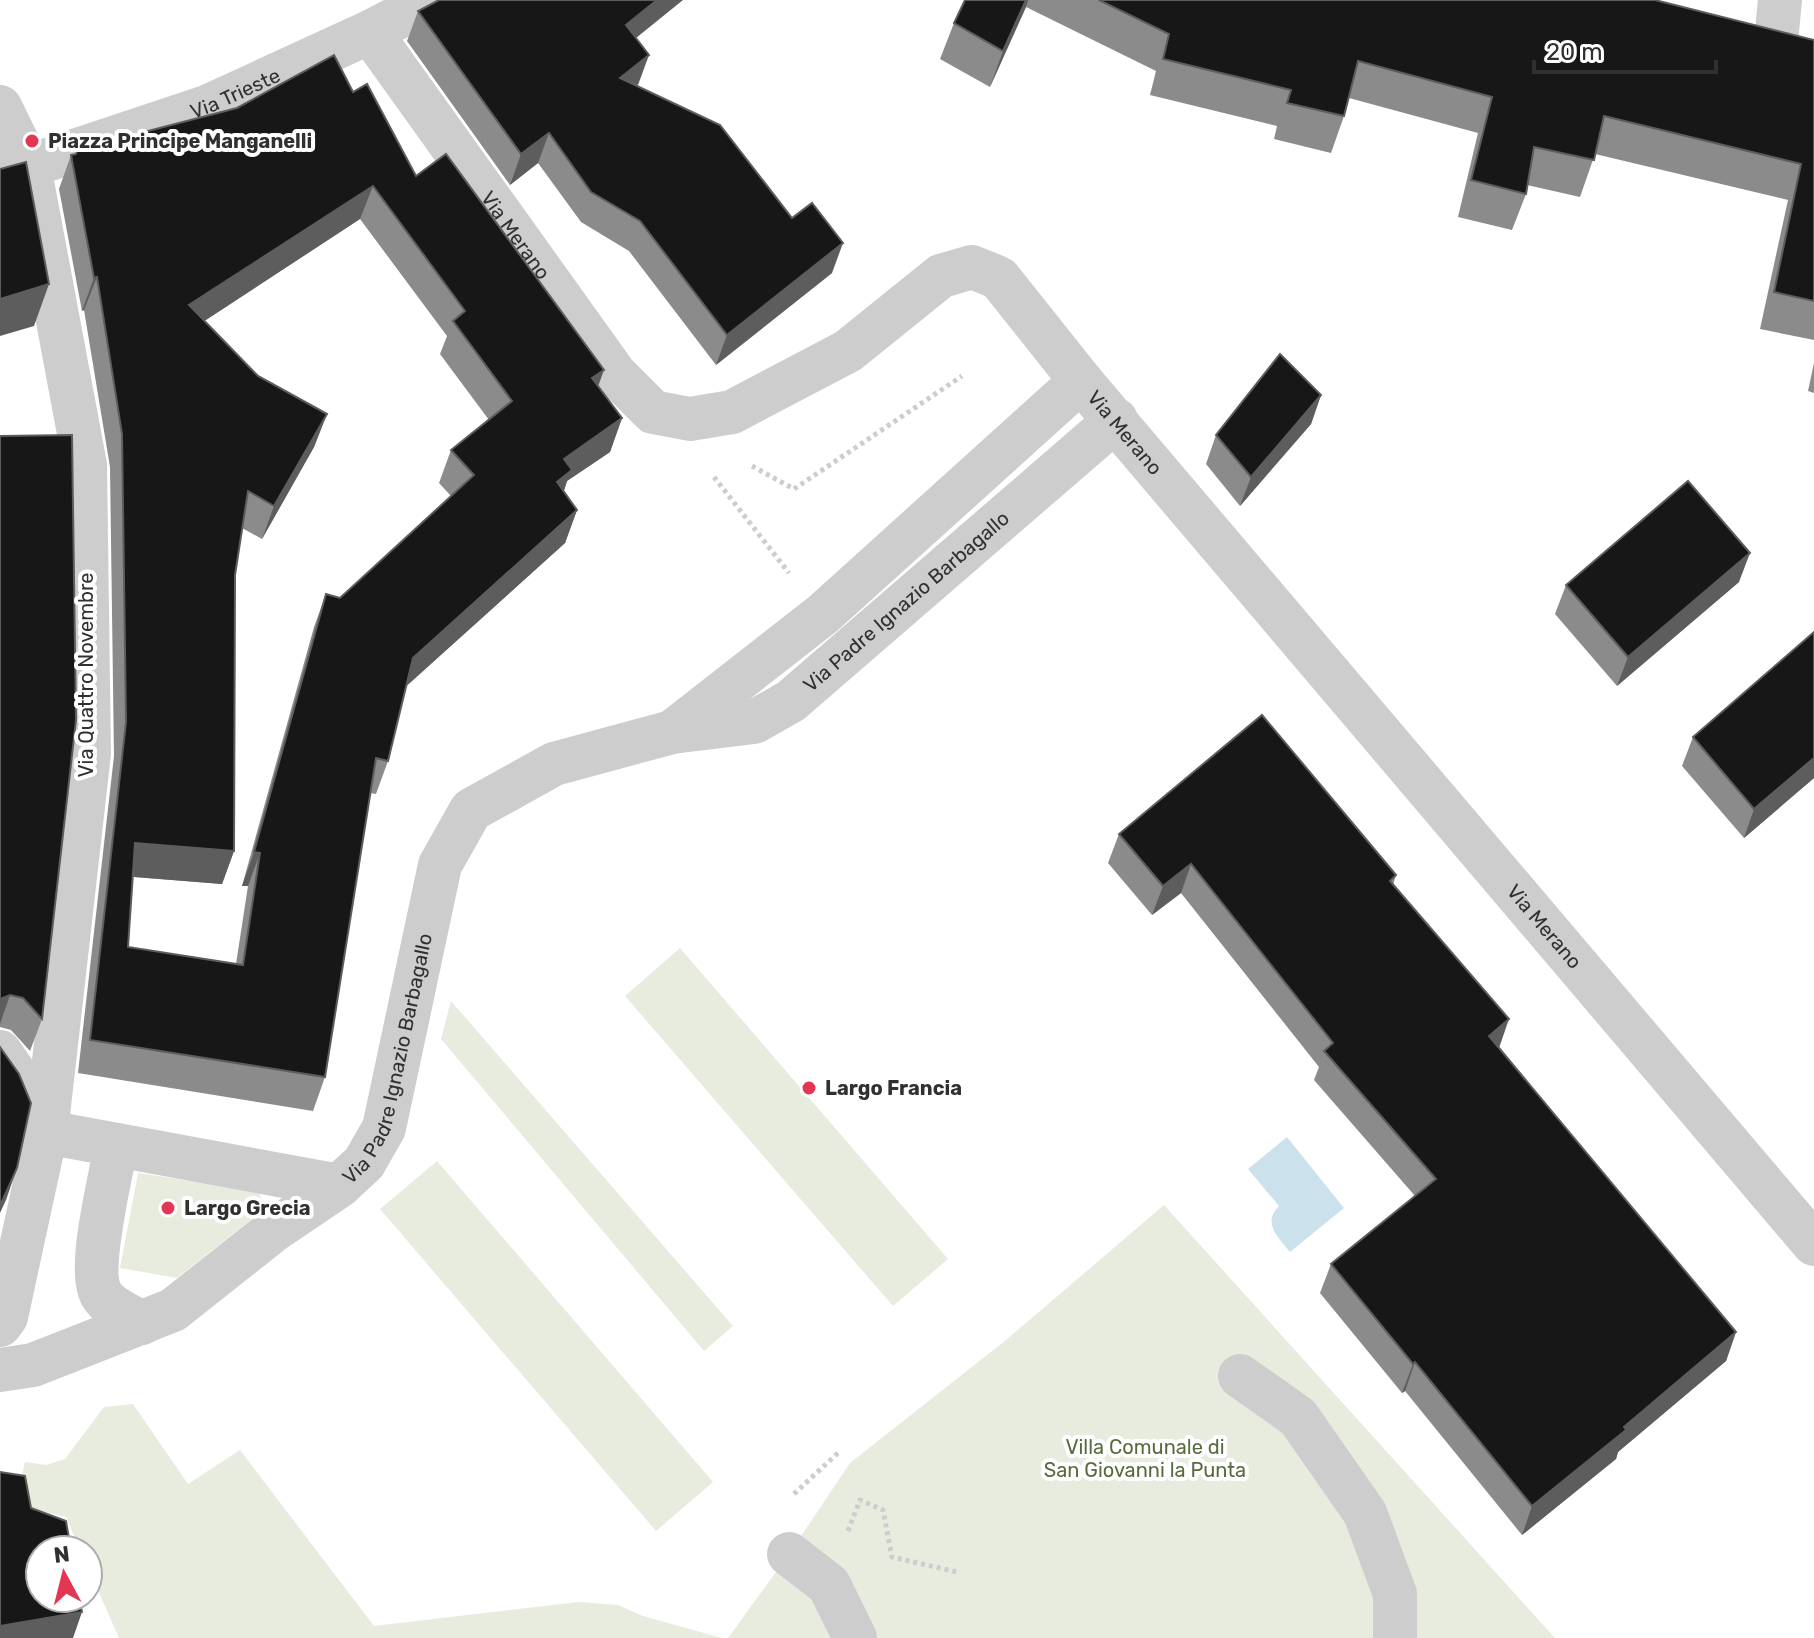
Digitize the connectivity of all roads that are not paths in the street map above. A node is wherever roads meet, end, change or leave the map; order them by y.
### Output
1 (432, 0) edge
2 (1731, 29) edge
3 (1790, 31) edge
4 (370, 32) junction
5 (0, 107) edge
6 (15, 168) edge
7 (1081, 381) junction
8 (1116, 420) junction
9 (672, 732) junction
10 (0, 1052) edge
11 (46, 1132) junction
12 (116, 1145) junction
13 (339, 1186) junction
14 (1814, 1244) edge
15 (142, 1323) junction
16 (0, 1325) edge
17 (0, 1370) edge
18 (1240, 1376) dead end
19 (789, 1554) dead end
20 (855, 1638) edge
21 (1395, 1638) edge

1 - 4 street, Via Trieste
2 - 3 street
4 - 6 street, Via Trieste
4 - 7 street, Via Merano
5 - 6 street, Via Quattro Novembre
6 - 11 street, Via Quattro Novembre
7 - 8 street, Via Merano
7 - 9 street, Via Padre Ignazio Barbagallo
8 - 9 street, Via Padre Ignazio Barbagallo
8 - 14 street, Via Merano
9 - 13 street, Via Padre Ignazio Barbagallo
10 - 11 street
11 - 12 street
11 - 16 street, Via Quattro Novembre
12 - 13 street
12 - 15 street
13 - 15 street, Via Padre Ignazio Barbagallo
15 - 17 street, Via Padre Ignazio Barbagallo
18 - 21 street
19 - 20 street

